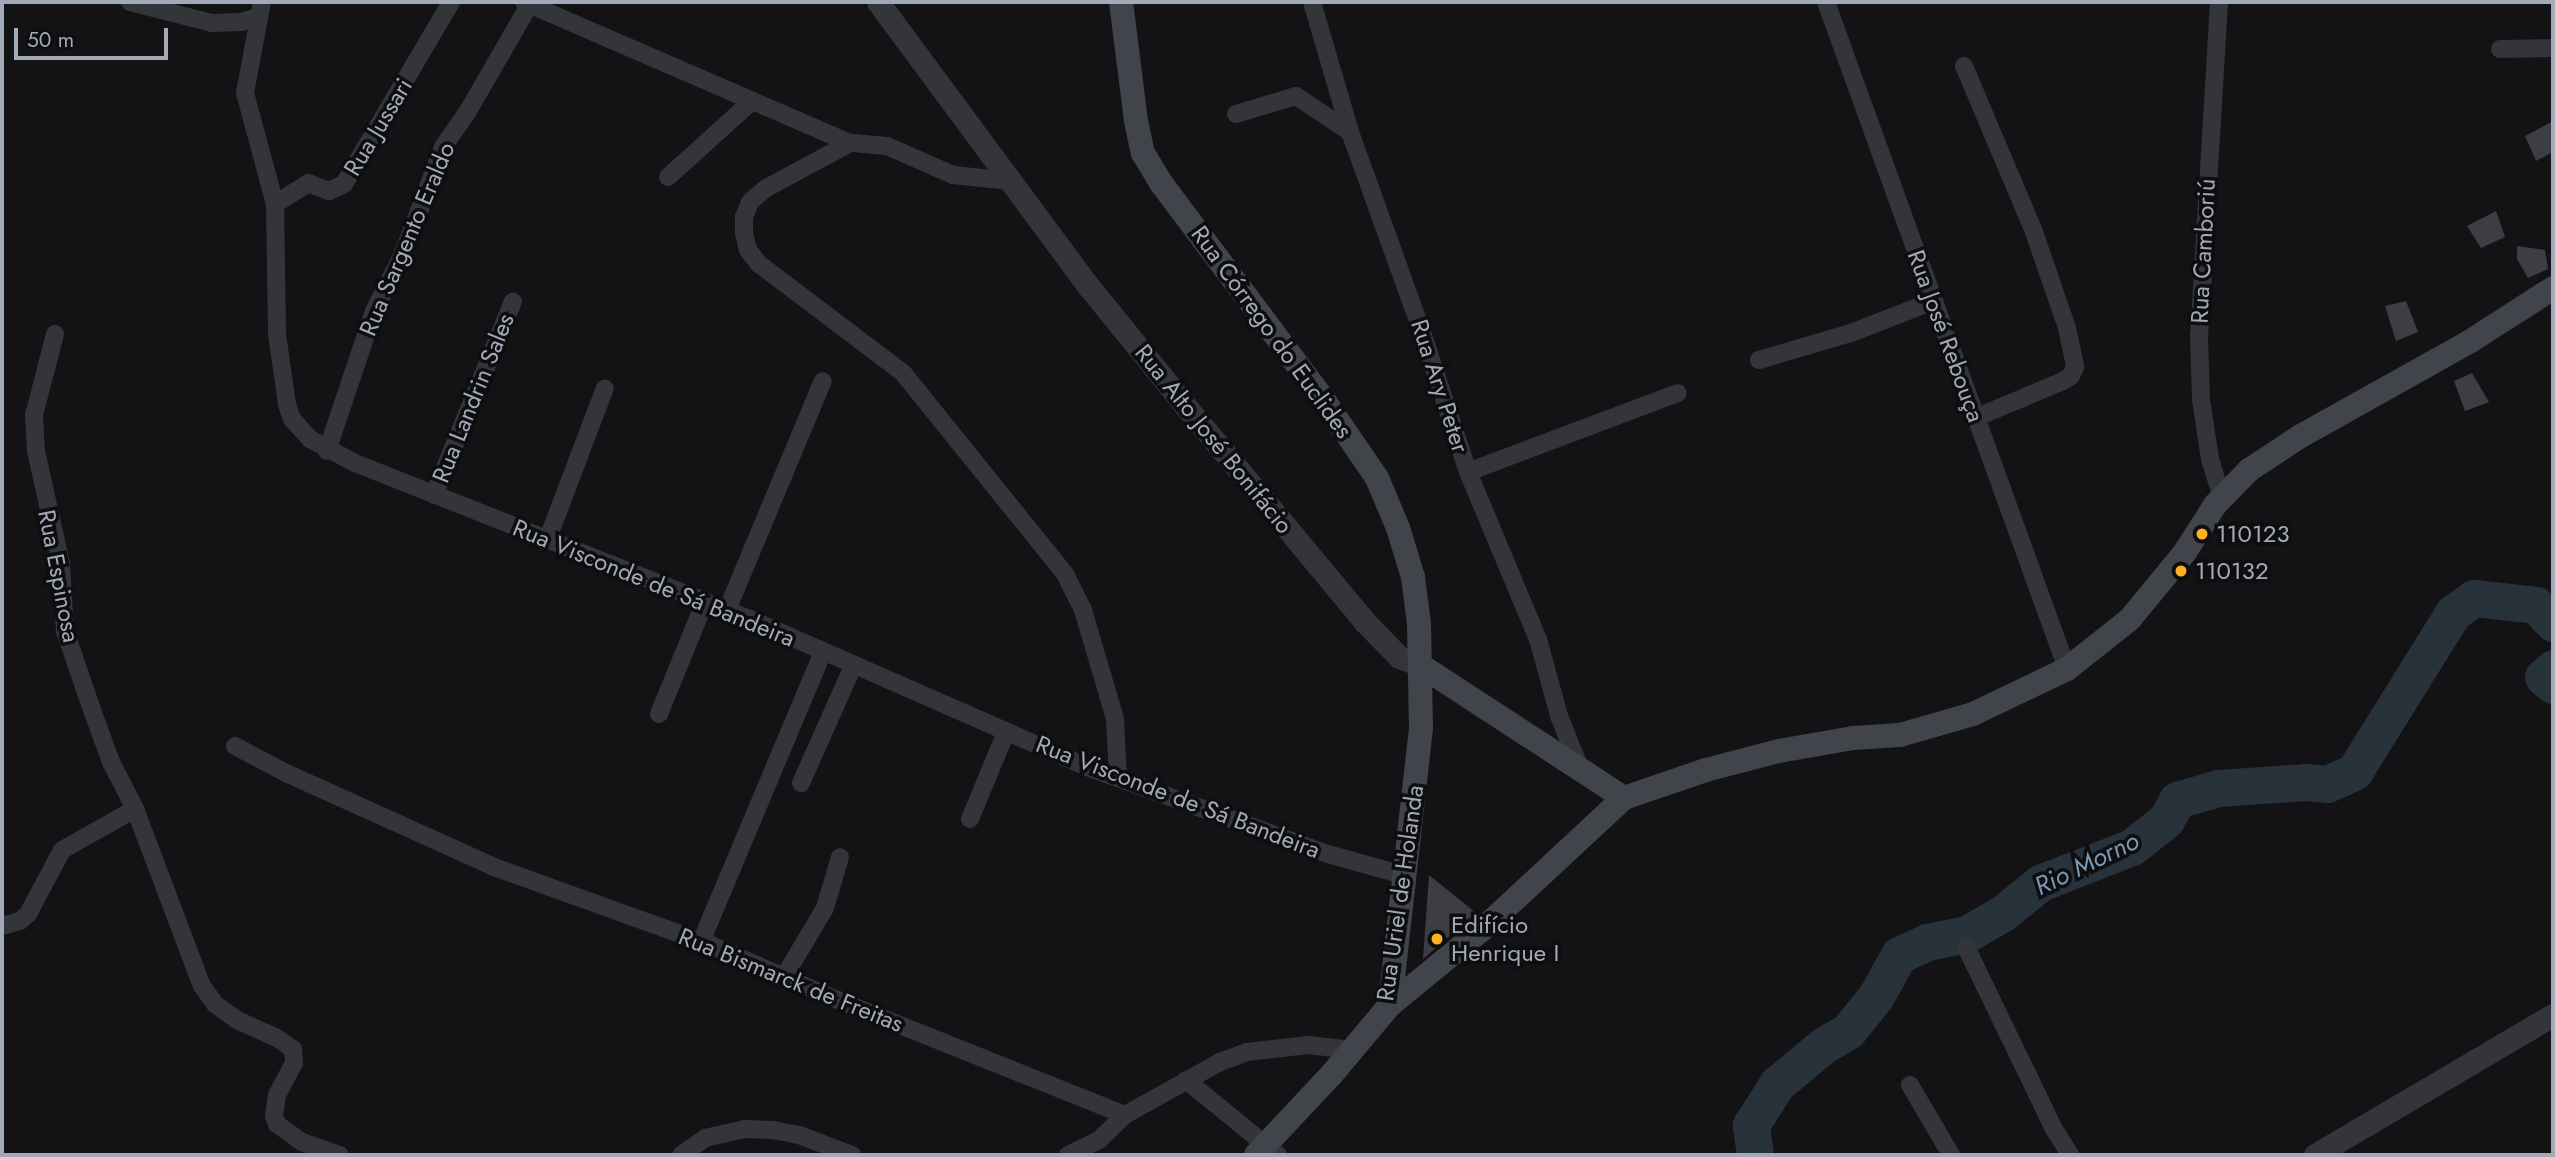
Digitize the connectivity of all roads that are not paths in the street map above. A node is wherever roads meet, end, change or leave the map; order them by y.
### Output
1 (130, 2) edge
2 (452, 2) edge
3 (878, 2) edge
4 (1121, 2) edge
5 (1311, 2) edge
6 (1826, 2) edge
7 (2219, 2) edge
8 (528, 3) edge
9 (260, 9) edge
10 (2553, 48) edge
11 (2500, 49) dead end
12 (1964, 66) dead end
13 (751, 102) junction
14 (1236, 114) dead end
15 (1350, 132) junction
16 (850, 143) junction
17 (668, 177) dead end
18 (1011, 181) junction
19 (275, 204) junction
20 (2553, 288) edge
21 (513, 301) dead end
22 (1933, 301) junction
23 (55, 334) dead end
24 (1759, 360) dead end
25 (823, 381) dead end
26 (605, 388) dead end
27 (1678, 393) dead end
28 (1975, 418) junction
29 (327, 451) junction
30 (1468, 472) junction
31 (434, 495) junction
32 (2222, 498) junction
33 (548, 538) junction
34 (705, 601) junction
35 (727, 610) junction
36 (823, 652) junction
37 (1420, 665) junction
38 (853, 666) junction
39 (2067, 669) junction
40 (659, 714) dead end
41 (1006, 732) junction
42 (234, 746) dead end
43 (1579, 766) junction
44 (1118, 776) junction
45 (801, 783) dead end
46 (1624, 798) junction
47 (135, 809) junction
48 (970, 819) dead end
49 (840, 857) dead end
50 (1406, 876) junction
51 (2, 926) edge
52 (701, 942) junction
53 (1966, 947) dead end
54 (784, 977) junction
55 (1390, 1005) junction
56 (2553, 1015) edge
57 (1353, 1050) junction
58 (1186, 1080) junction
59 (1910, 1085) dead end
60 (1125, 1115) junction
61 (1266, 1152) edge
62 (340, 1155) edge
63 (681, 1155) edge
64 (852, 1155) edge
65 (1068, 1155) edge
66 (1951, 1155) edge
67 (2070, 1155) edge
68 (2315, 1155) edge

1 - 9 street
2 - 19 street, Rua Jussari
3 - 18 street, Rua Alto José Bonifácio
4 - 37 main road, Rua Córrego do Euclides
5 - 15 street, Rua Ary Peter
6 - 22 street, Rua José Rebouça
7 - 32 street, Rua Camboriú
8 - 13 street
8 - 29 street, Rua Sargento Eraldo
9 - 19 street, Rua Visconde de Sá Bandeira
10 - 11 street
12 - 28 street
13 - 16 street
13 - 17 street
14 - 15 street
15 - 30 street, Rua Ary Peter
16 - 18 street
16 - 44 street
18 - 37 street, Rua Alto José Bonifácio
19 - 29 street, Rua Visconde de Sá Bandeira
20 - 32 main road
21 - 31 street, Rua Landrin Sales
22 - 24 street
22 - 28 street, Rua José Rebouça
23 - 47 street, Rua Espinosa
25 - 35 street
26 - 33 street
27 - 30 street
28 - 39 street, Rua José Rebouça
29 - 31 street, Rua Visconde de Sá Bandeira
30 - 43 street, Rua Ary Peter
31 - 33 street, Rua Visconde de Sá Bandeira
32 - 39 main road
33 - 34 street, Rua Visconde de Sá Bandeira
34 - 35 street, Rua Visconde de Sá Bandeira
34 - 40 street
35 - 36 street, Rua Visconde de Sá Bandeira
36 - 38 street, Rua Visconde de Sá Bandeira
36 - 52 street
37 - 43 main road, Rua Alto José Bonifácio
37 - 50 main road, Rua Uriel de Holanda
38 - 41 street, Rua Visconde de Sá Bandeira
38 - 45 street
39 - 46 main road
41 - 44 street, Rua Visconde de Sá Bandeira
41 - 48 street
42 - 52 street, Rua Bismarck de Freitas
43 - 46 main road, Rua Alto José Bonifácio
44 - 50 street, Rua Visconde de Sá Bandeira
46 - 55 main road
47 - 51 street
47 - 62 street, Rua Espinosa
49 - 54 street
50 - 55 main road, Rua Uriel de Holanda
52 - 54 street, Rua Bismarck de Freitas
53 - 67 street
54 - 60 street, Rua Bismarck de Freitas
55 - 57 main road, Rua Uriel de Holanda
56 - 68 street
57 - 58 street
57 - 61 main road, Rua Uriel de Holanda
58 - 60 street
58 - 61 street
59 - 66 street
60 - 65 street
63 - 64 street

